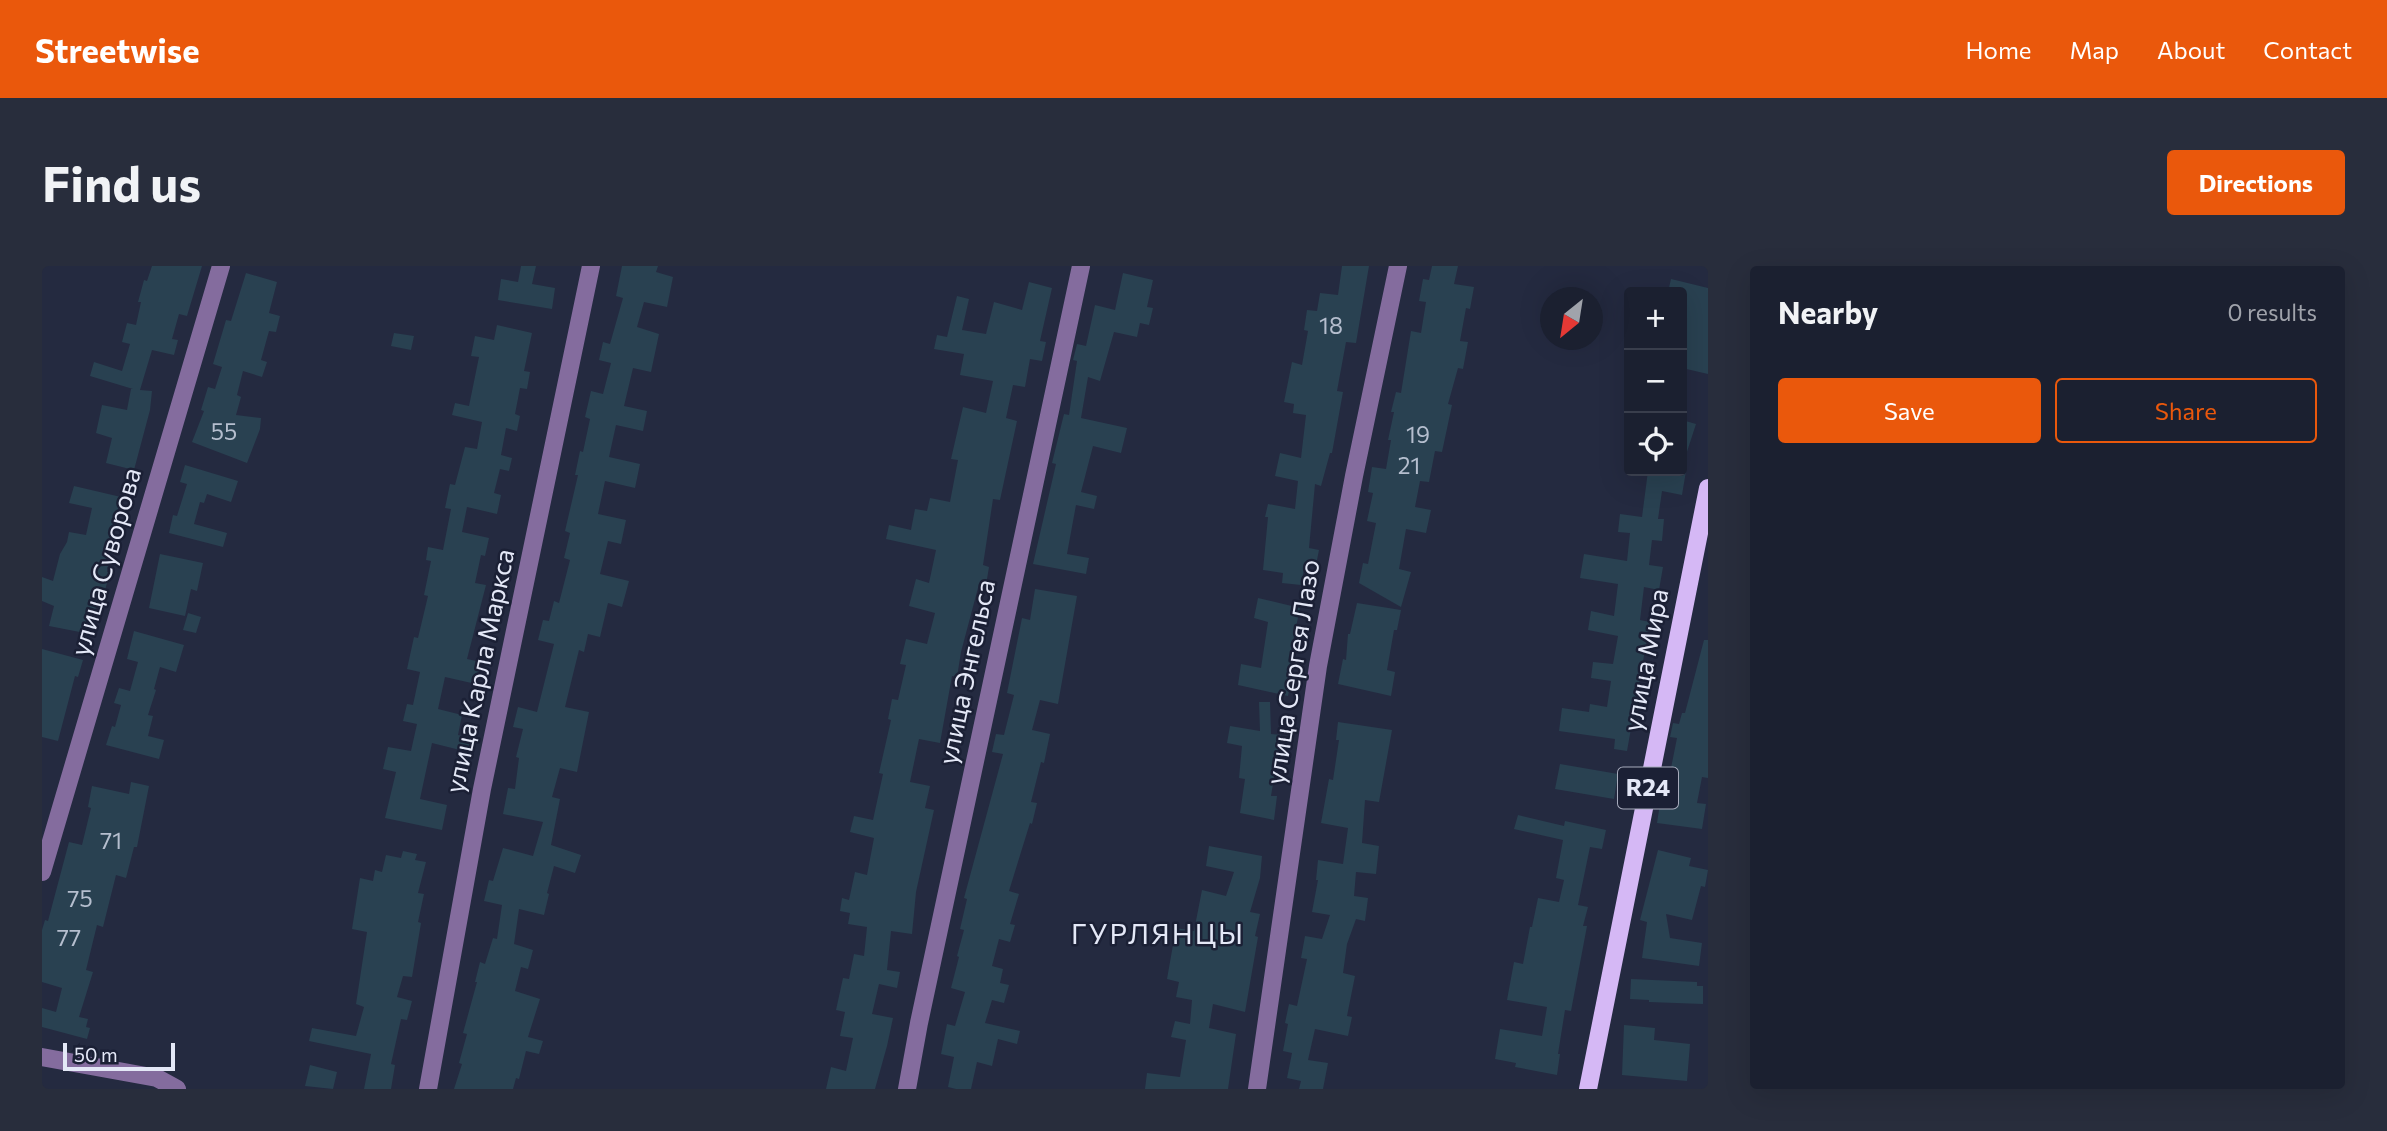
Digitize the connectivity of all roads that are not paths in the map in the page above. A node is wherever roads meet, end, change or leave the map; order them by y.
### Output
1 (221, 266) edge
2 (591, 266) edge
3 (1081, 266) edge
4 (1398, 266) edge
5 (1708, 488) edge
6 (42, 872) edge
7 (42, 1057) edge
8 (177, 1089) edge
9 (428, 1089) edge
10 (907, 1089) edge
11 (1256, 1089) edge
12 (1588, 1089) edge

1 - 6 street, улица Суворова
2 - 9 street, улица Карла Маркса
3 - 10 street, улица Энгельса
4 - 11 street, улица Сергея Лазо
5 - 12 main road, улица Мира / R24
7 - 8 street

